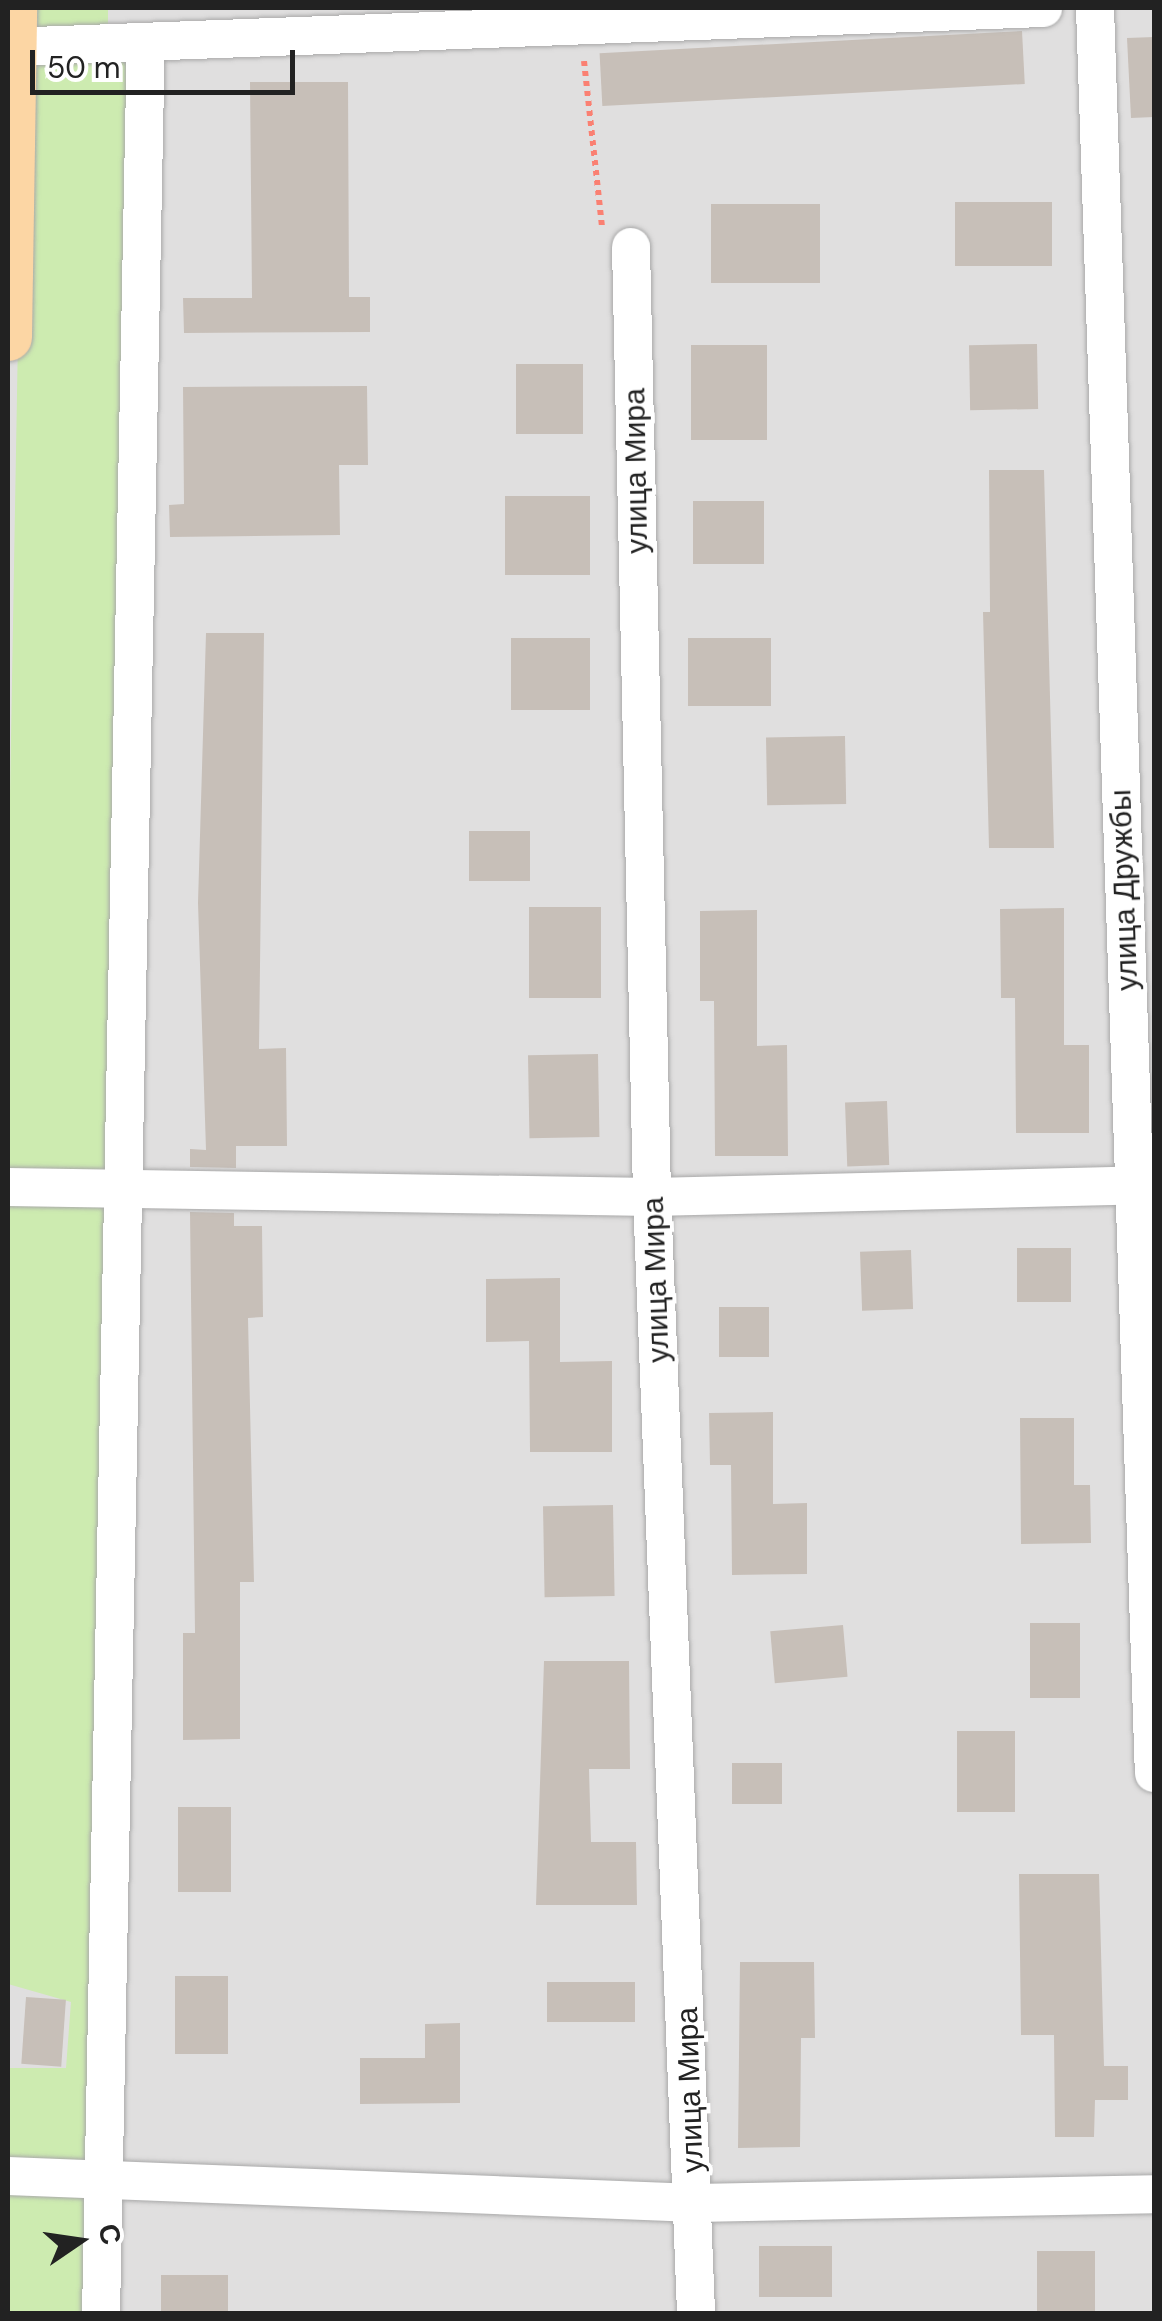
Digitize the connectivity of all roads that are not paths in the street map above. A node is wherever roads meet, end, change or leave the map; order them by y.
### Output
1 (1043, 8) edge
2 (1094, 8) edge
3 (674, 15) edge
4 (447, 19) edge
5 (11, 34) edge
6 (146, 42) junction
7 (631, 247) road end
8 (8, 337) edge
9 (1144, 1185) edge
10 (8, 1187) edge
11 (119, 1190) junction
12 (652, 1196) junction
13 (1154, 1773) edge
14 (8, 2176) edge
15 (104, 2180) junction
16 (1154, 2194) edge
17 (695, 2203) junction
18 (101, 2314) edge
19 (696, 2314) edge

1 - 3 street
2 - 9 street, улица Дружбы
3 - 4 street
4 - 6 street
5 - 6 street
5 - 8 main road
6 - 11 street
7 - 12 street, улица Мира
9 - 12 street
9 - 13 street, улица Дружбы
10 - 11 street
11 - 12 street
11 - 15 street
12 - 17 street, улица Мира
14 - 15 street
15 - 17 street
15 - 18 street
16 - 17 street
17 - 19 street, улица Мира

